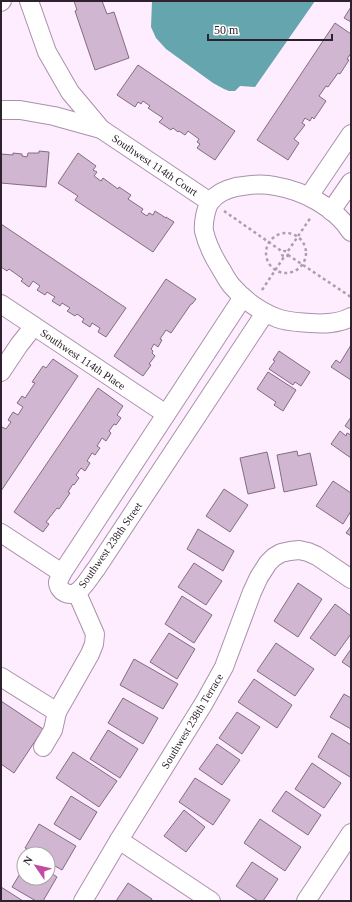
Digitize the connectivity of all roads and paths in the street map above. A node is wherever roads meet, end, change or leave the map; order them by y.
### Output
1 (29, 2) edge
2 (70, 92) junction
3 (1, 110) edge
4 (54, 116) junction
5 (101, 129) junction
6 (351, 134) edge
7 (351, 182) edge
8 (309, 196) junction
9 (217, 206) junction
10 (332, 211) junction
11 (311, 217) dead end
12 (351, 232) edge
13 (298, 236) junction
14 (269, 242) junction
15 (283, 252) junction
16 (288, 253) junction
17 (284, 257) junction
18 (303, 265) junction
19 (275, 270) junction
20 (261, 292) dead end
21 (243, 297) junction
22 (351, 297) edge
23 (1, 304) edge
24 (265, 313) junction
25 (351, 317) edge
26 (34, 326) junction
27 (1, 372) edge
28 (166, 414) junction
29 (1, 533) edge
30 (62, 573) junction
31 (351, 579) edge
32 (77, 593) junction
33 (1, 677) edge
34 (57, 712) junction
35 (43, 747) dead end
36 (351, 833) edge
37 (119, 840) junction
38 (83, 901) edge
39 (211, 901) edge
40 (306, 901) edge

1 - 2 street, Southwest 114th Court
2 - 4 street
2 - 5 street, Southwest 114th Court
3 - 4 street, Southwest 114th Court
4 - 5 street, Southwest 114th Court
5 - 9 street, Southwest 114th Court
6 - 8 street
7 - 10 street
8 - 9 street
8 - 10 street
9 - 14 path
9 - 21 street
10 - 12 street
11 - 13 path
13 - 14 path
13 - 16 path
13 - 18 path
14 - 15 path
14 - 19 path
15 - 16 path
15 - 17 path
16 - 17 path
16 - 18 path
17 - 19 path
18 - 19 path
18 - 22 path
19 - 20 path
21 - 24 street
21 - 28 street
23 - 26 street, Southwest 114th Place
24 - 25 street
24 - 32 street, Southwest 238th Street
26 - 27 street
26 - 28 street, Southwest 114th Place
28 - 30 street
29 - 30 street
30 - 32 street, Southwest 238th Street
31 - 37 street, Southwest 238th Terrace
32 - 34 street
33 - 34 street
34 - 35 street
36 - 40 street
37 - 38 street, Southwest 238th Terrace
37 - 39 street

